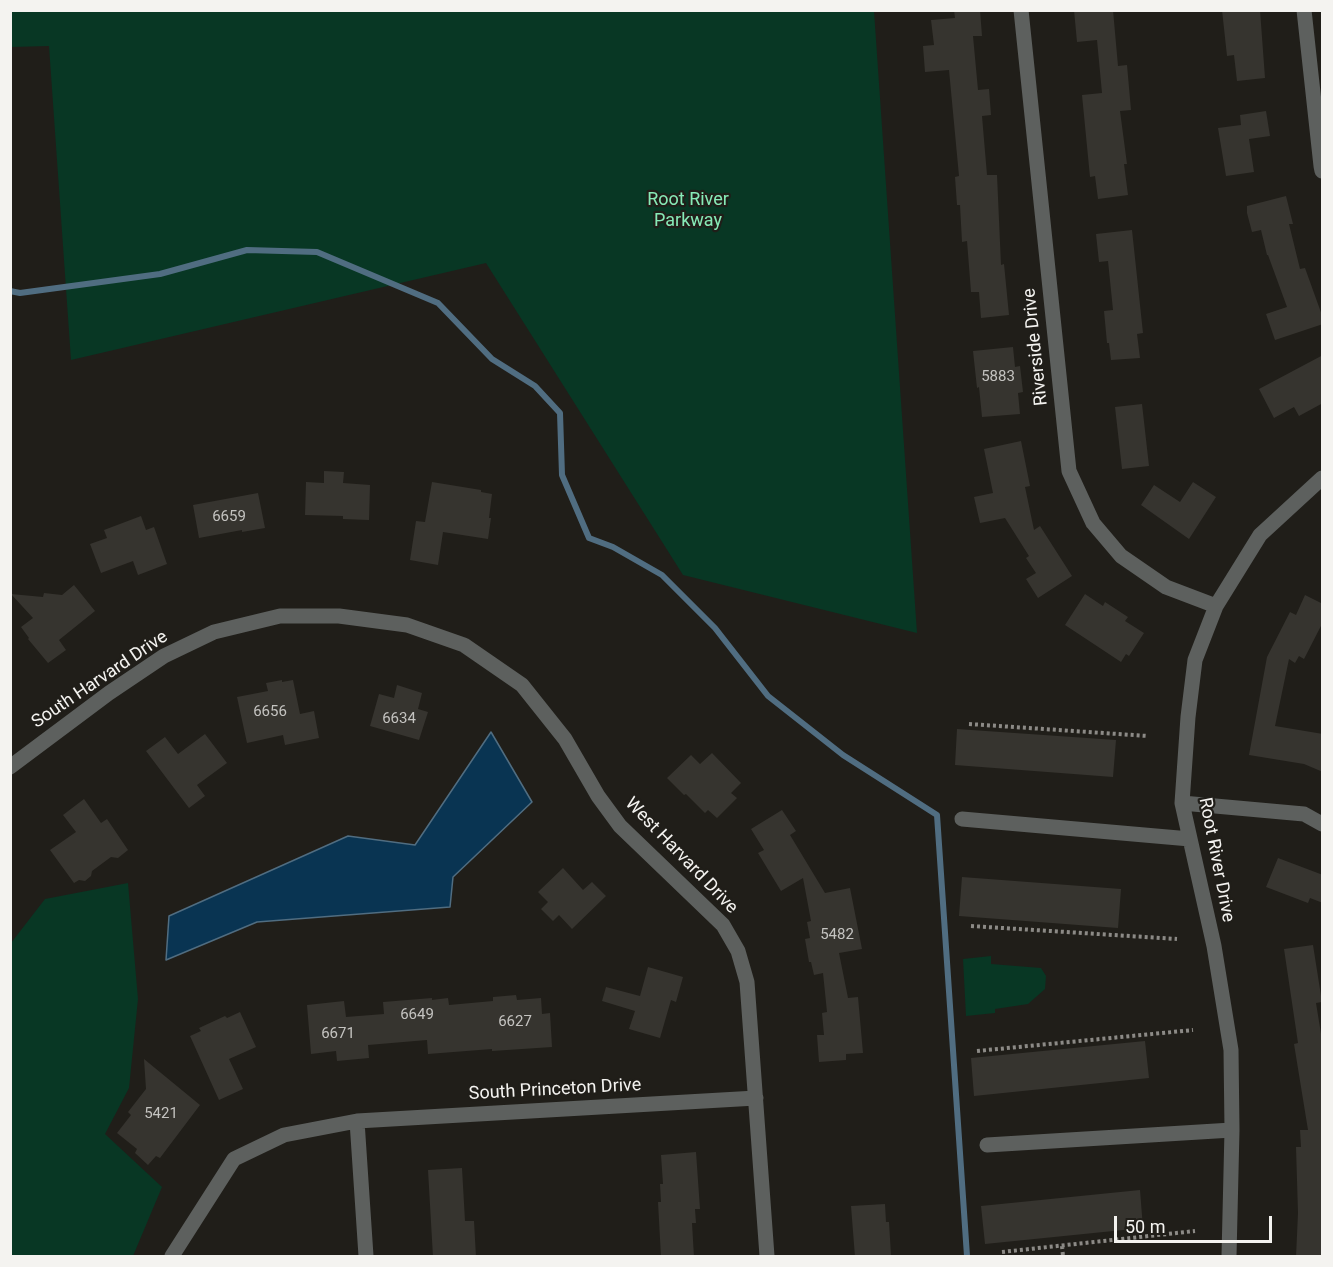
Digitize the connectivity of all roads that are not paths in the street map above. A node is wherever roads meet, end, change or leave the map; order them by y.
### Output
1 (1021, 10) edge
2 (1304, 10) edge
3 (1323, 171) edge
4 (1323, 478) edge
5 (1216, 606) junction
6 (522, 685) joint
7 (10, 767) edge
8 (1182, 803) junction
9 (962, 819) dead end
10 (1323, 824) edge
11 (1190, 839) junction
12 (756, 1098) junction
13 (357, 1121) junction
14 (1232, 1130) junction
15 (987, 1144) dead end
16 (172, 1257) edge
17 (366, 1257) edge
18 (767, 1257) edge
19 (1229, 1257) edge

1 - 5 street, Riverside Drive
2 - 3 street
4 - 5 street, Root River Drive
5 - 8 street, Root River Drive
6 - 7 street, South Harvard Drive
6 - 12 street, West Harvard Drive
8 - 10 street
8 - 11 street, Root River Drive
9 - 11 street
11 - 14 street, Root River Drive
12 - 13 street, South Princeton Drive
12 - 18 street, West Harvard Drive
13 - 16 street, South Princeton Drive
13 - 17 street
14 - 15 street
14 - 19 street, Root River Drive

